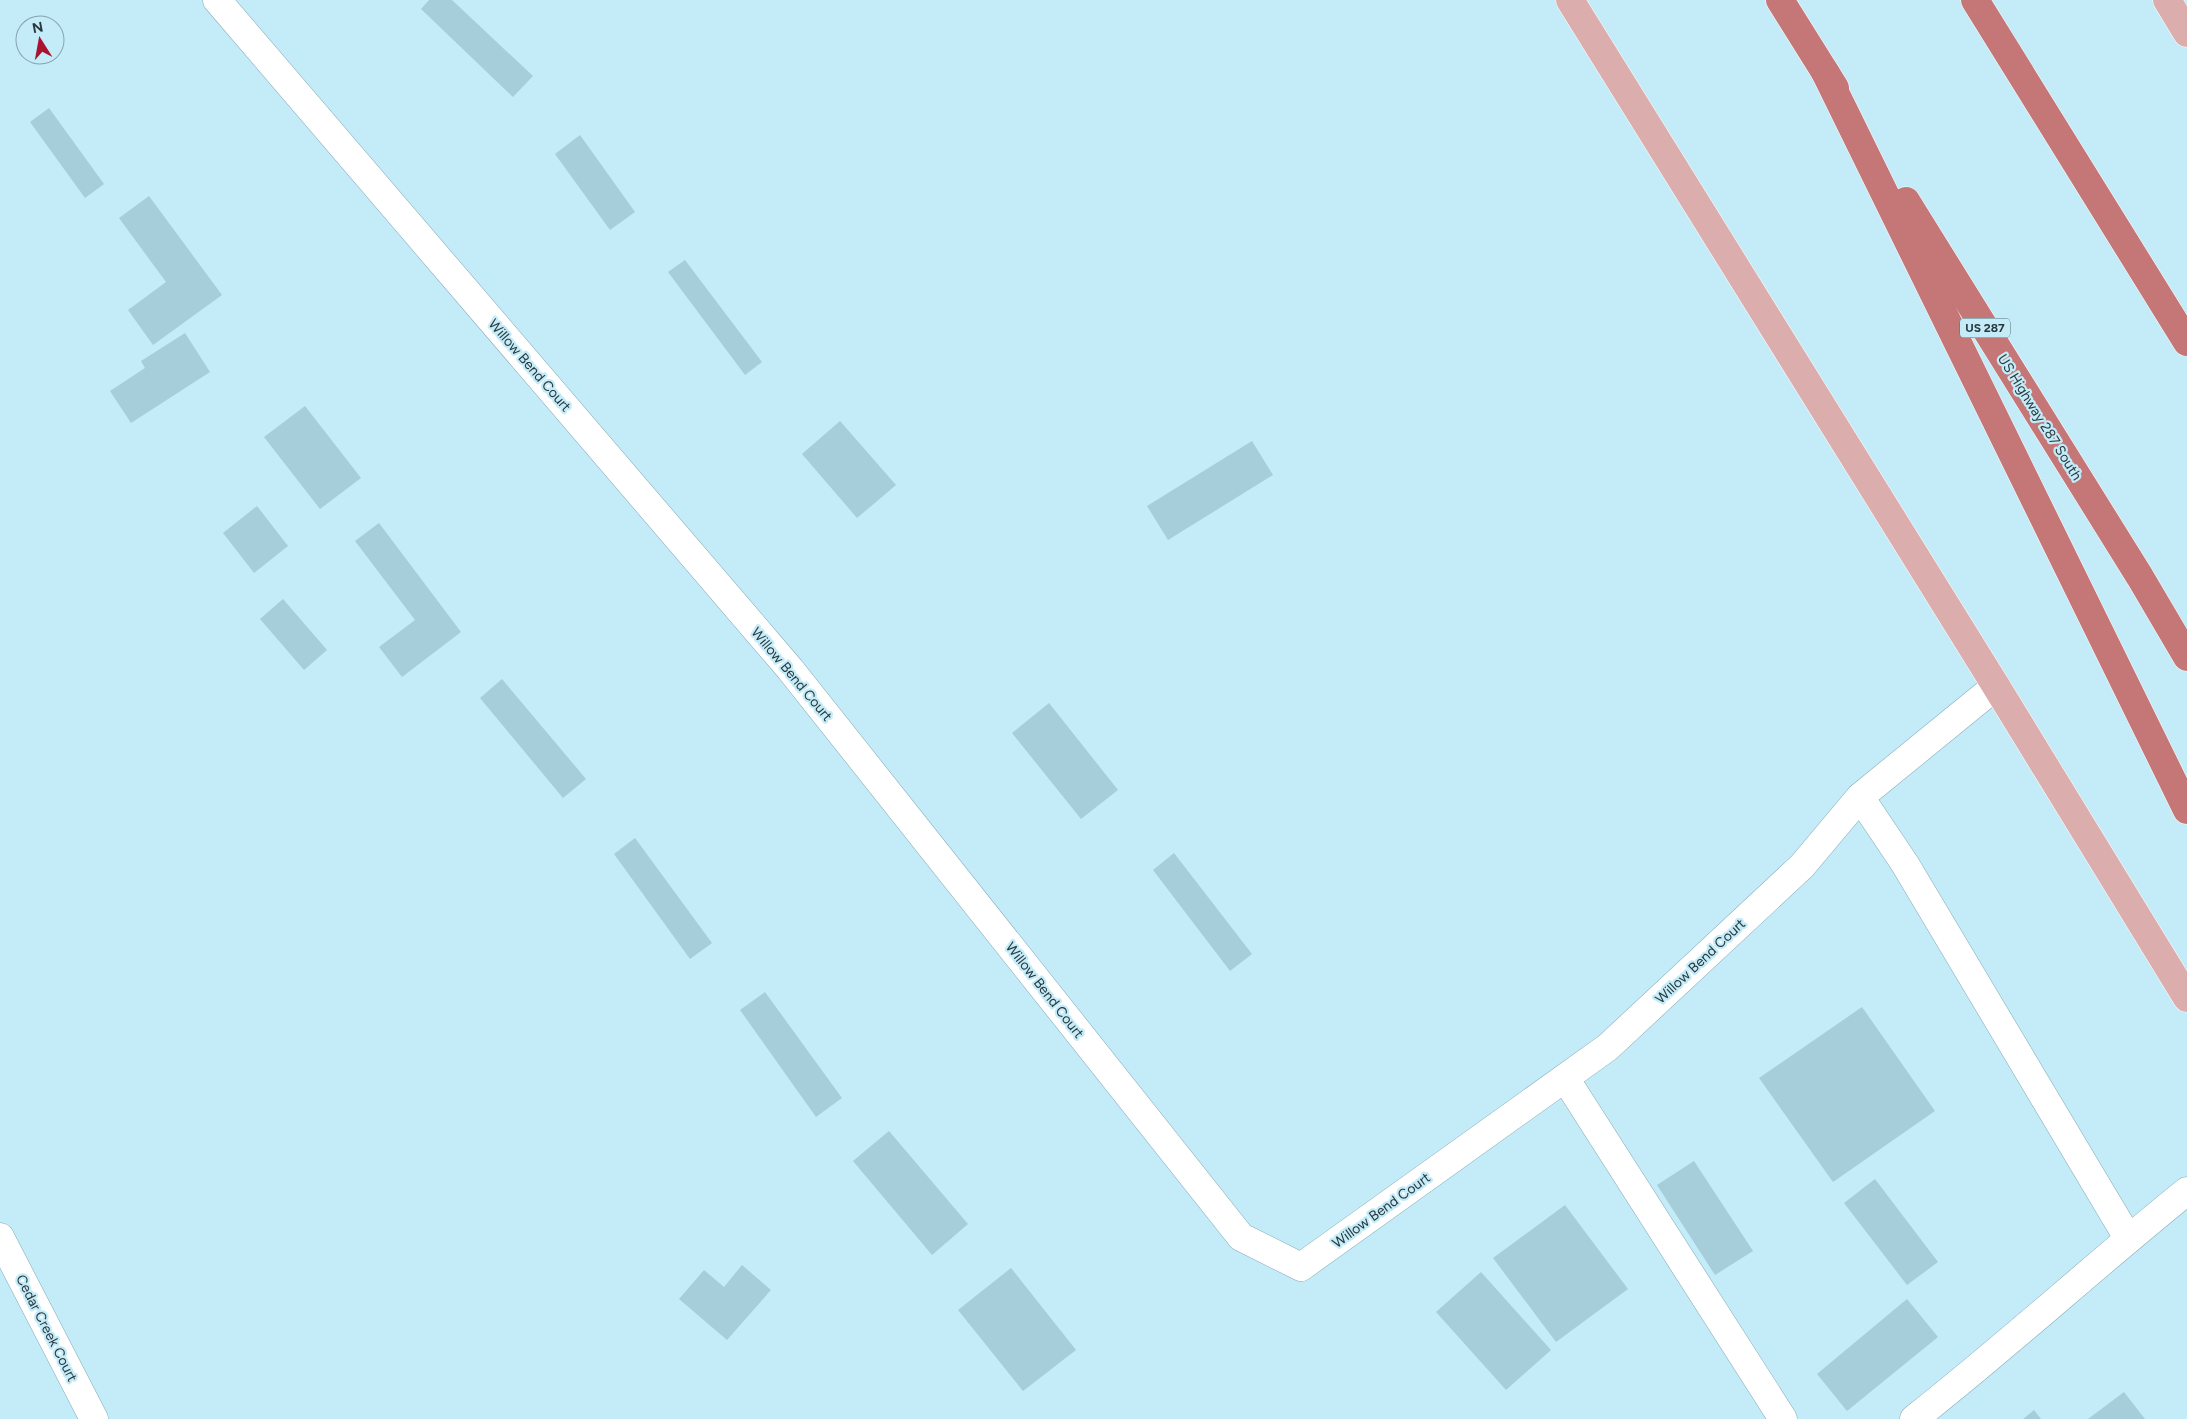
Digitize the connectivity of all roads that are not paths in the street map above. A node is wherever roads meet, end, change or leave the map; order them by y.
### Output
1 (217, 0) edge
2 (1570, 0) edge
3 (1780, 0) edge
4 (1975, 0) edge
5 (2167, 0) edge
6 (2187, 33) edge
7 (1825, 72) junction
8 (2150, 283) junction
9 (2187, 333) edge
10 (2187, 342) edge
11 (2187, 657) edge
12 (1996, 686) junction
13 (1860, 797) junction
14 (2187, 810) edge
15 (2187, 998) edge
16 (1565, 1078) junction
17 (2187, 1191) edge
18 (0, 1237) edge
19 (2128, 1238) junction
20 (94, 1419) edge
21 (1783, 1419) edge
22 (1914, 1419) edge

1 - 16 street, Willow Bend Court
2 - 12 main road
3 - 7 highway, US Highway 287 South / US 287
4 - 8 highway
5 - 6 main road
7 - 11 highway, US Highway 287 South / US 287
7 - 14 highway
8 - 9 highway
8 - 10 highway
12 - 13 street, Willow Bend Court
12 - 15 main road
13 - 16 street, Willow Bend Court
13 - 19 street
16 - 21 street
17 - 19 street
18 - 20 street, Cedar Creek Court
19 - 22 street

